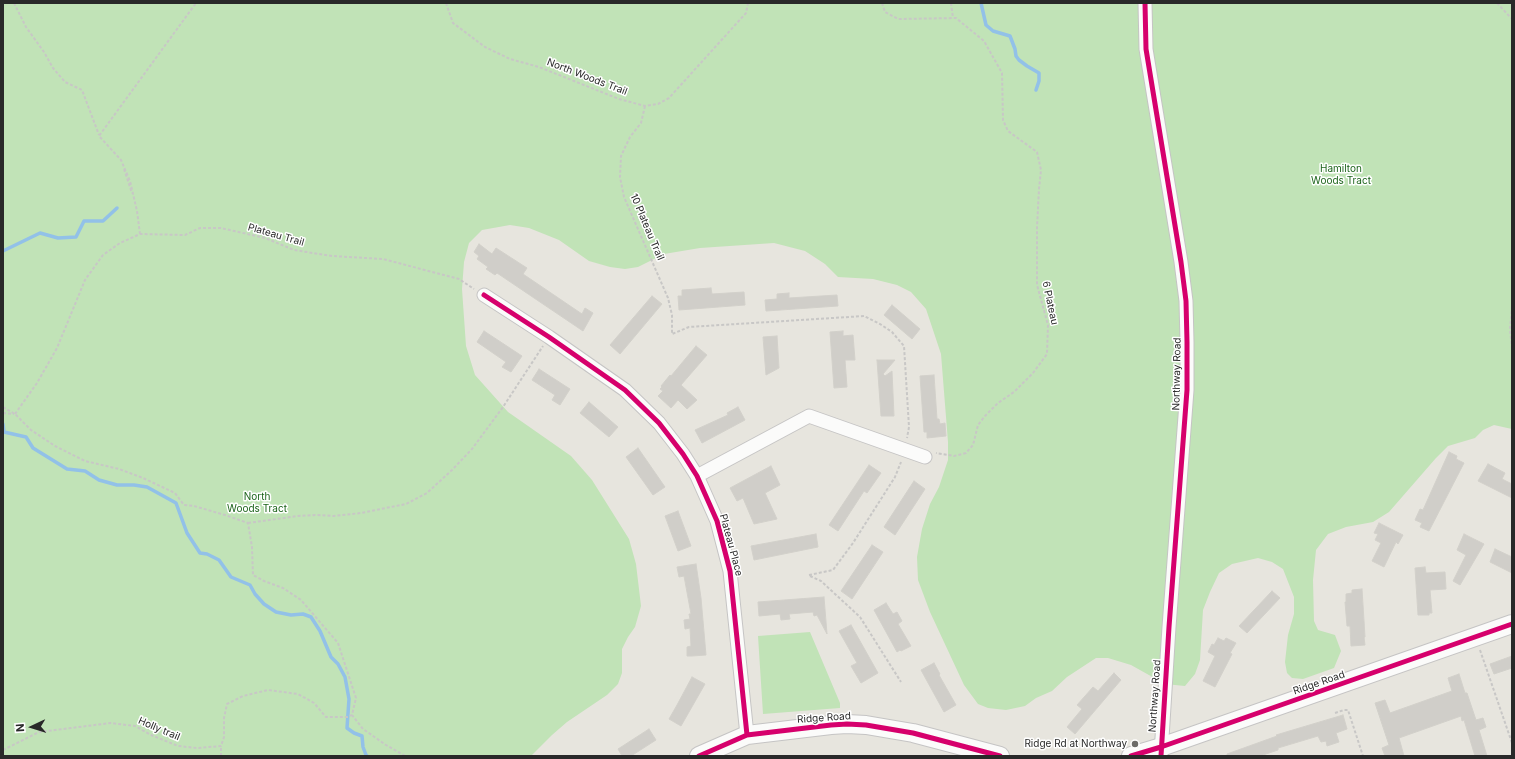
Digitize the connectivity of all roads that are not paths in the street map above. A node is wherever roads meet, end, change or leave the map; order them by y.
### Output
1 (1145, 3) edge
2 (484, 295) road end
3 (925, 458) road end
4 (696, 476) junction
5 (1512, 624) edge
6 (747, 735) junction
7 (1161, 752) edge
8 (699, 756) edge
9 (1000, 756) edge
10 (1131, 756) edge

1 - 7 street, Northway Road
2 - 4 street, Plateau Place
3 - 4 street
4 - 6 street, Plateau Place
5 - 7 street, Ridge Road
6 - 8 street, Ridge Road
6 - 9 street, Ridge Road
7 - 10 street, Ridge Road

